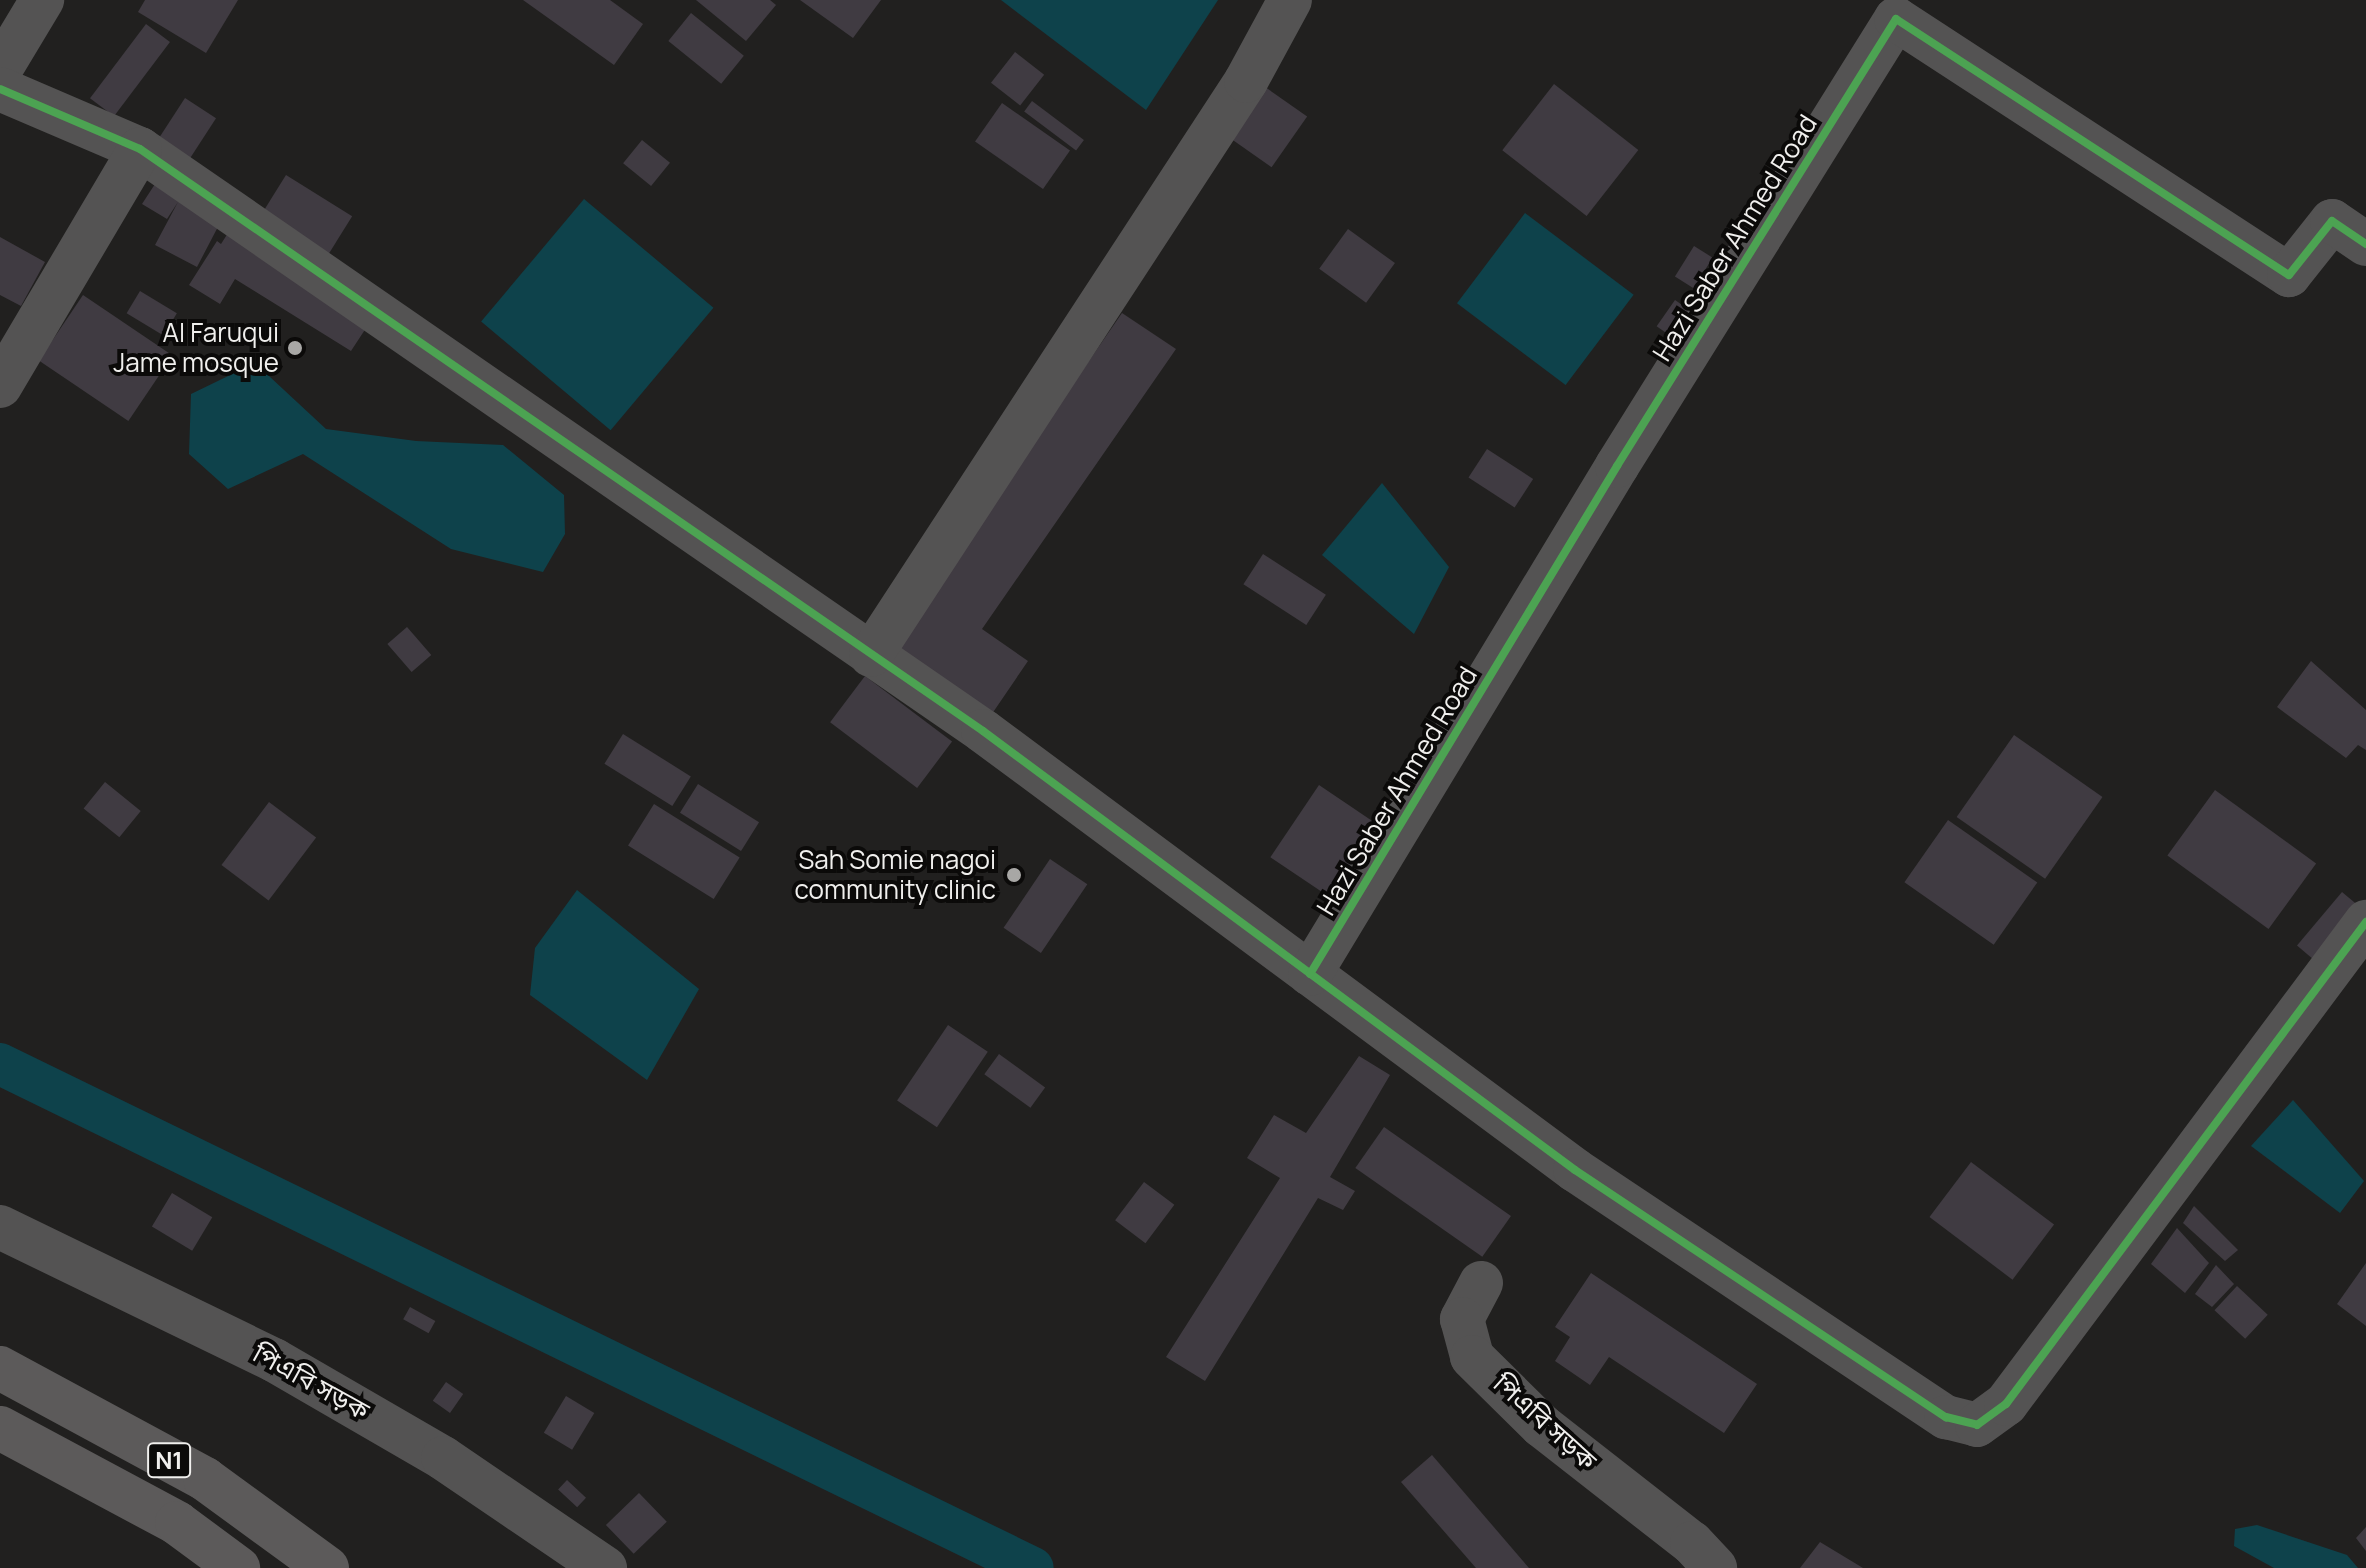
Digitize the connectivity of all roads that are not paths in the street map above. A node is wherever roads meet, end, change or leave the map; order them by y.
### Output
1 (42, 0) edge
2 (1290, 0) edge
3 (0, 70) edge
4 (0, 89) edge
5 (140, 149) junction
6 (2366, 244) edge
7 (0, 386) edge
8 (871, 655) junction
9 (2366, 922) edge
10 (1310, 974) junction
11 (0, 1227) edge
12 (1481, 1283) dead end
13 (0, 1368) edge
14 (0, 1428) edge
15 (238, 1568) edge
16 (327, 1568) edge
17 (605, 1568) edge
18 (1715, 1568) edge

1 - 3 street
2 - 8 street
4 - 5 street
5 - 7 street
5 - 8 street
6 - 10 street, Hazi Saber Ahmed Road
8 - 10 street
9 - 10 street
11 - 17 street, পিএবি সড়ক
12 - 18 street, পিএবি সড়ক
13 - 16 highway, N1
14 - 15 highway, N1

